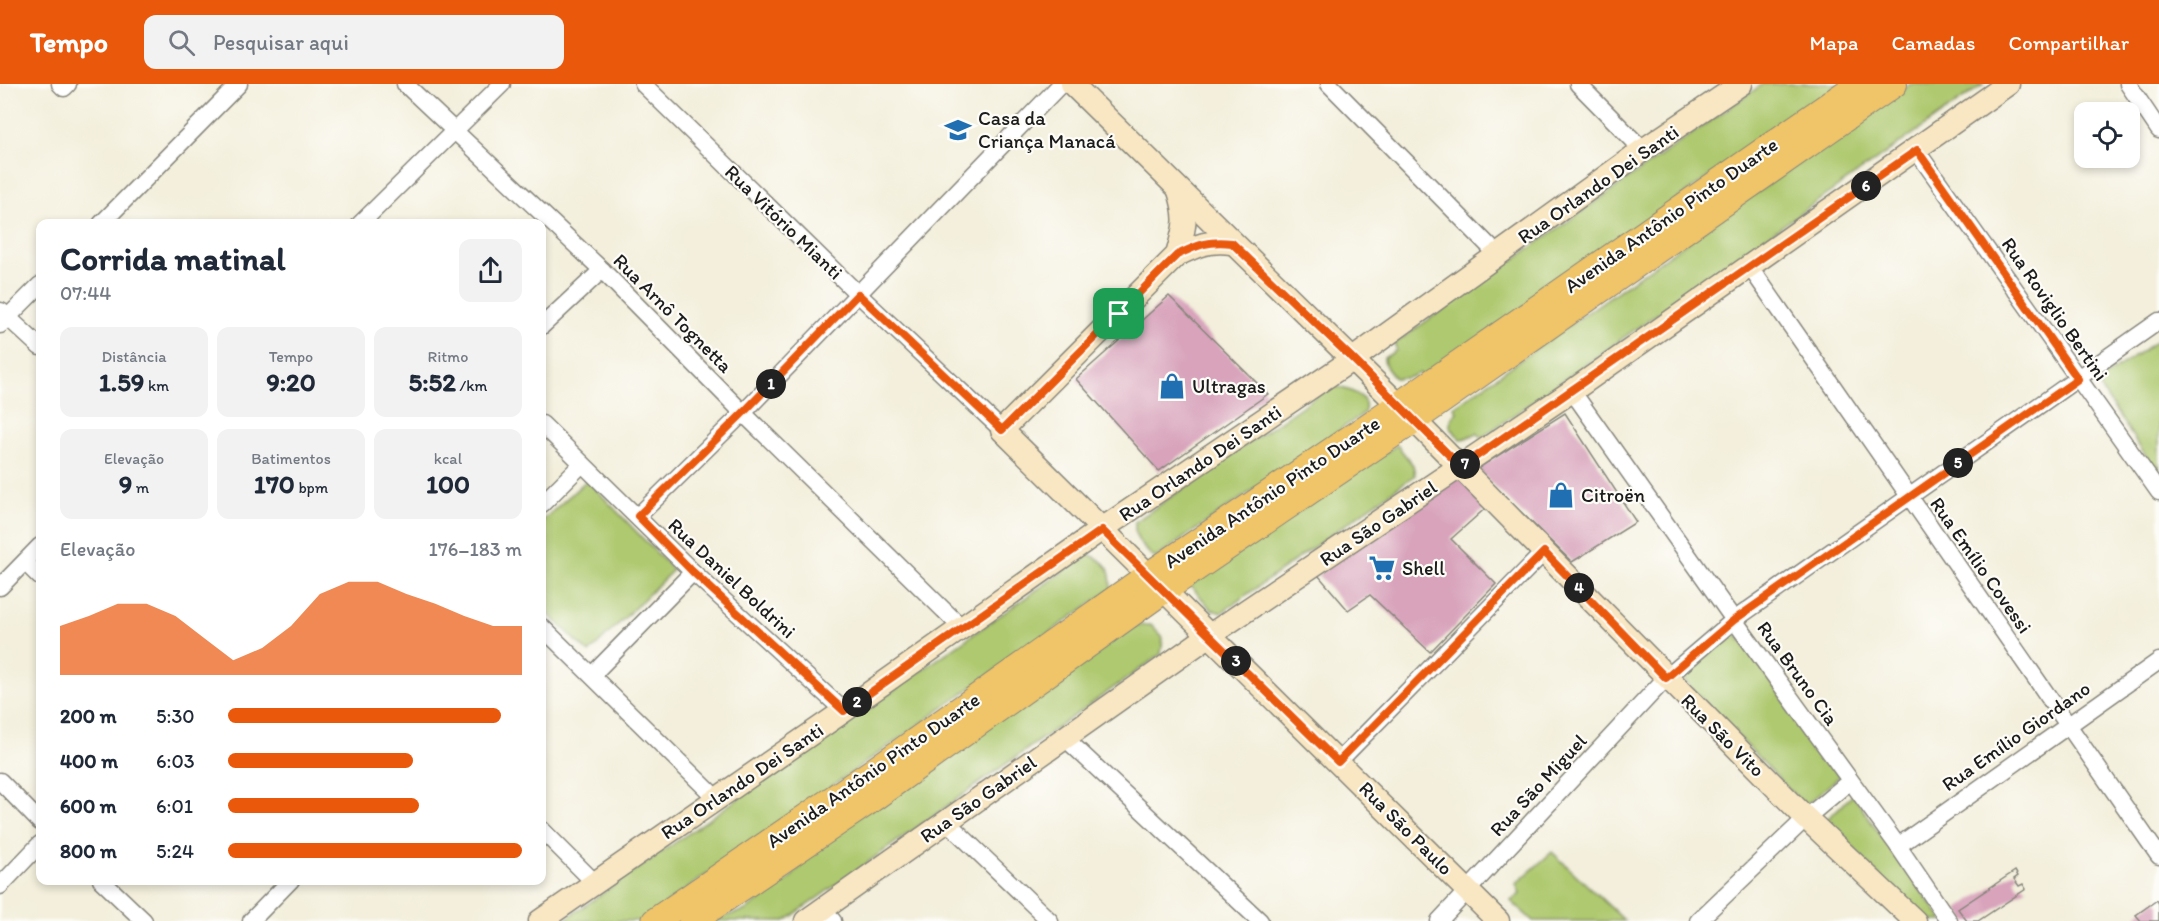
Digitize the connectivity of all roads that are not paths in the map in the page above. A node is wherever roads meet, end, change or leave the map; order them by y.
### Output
1 (60, 84) edge
2 (68, 84) edge
3 (238, 84) edge
4 (405, 84) edge
5 (502, 84) edge
6 (643, 84) edge
7 (1061, 84) edge
8 (1072, 84) edge
9 (1329, 84) edge
10 (1578, 84) edge
11 (1741, 84) edge
12 (1859, 84) edge
13 (1894, 84) edge
14 (2008, 84) edge
15 (2128, 84) edge
16 (2159, 130) edge
17 (454, 132) junction
18 (1643, 150) junction
19 (1917, 150) junction
20 (1178, 190) junction
21 (106, 219) edge
22 (365, 219) edge
23 (1232, 243) junction
24 (1177, 255) junction
25 (1498, 255) junction
26 (1750, 267) junction
27 (602, 270) junction
28 (36, 289) edge
29 (858, 294) junction
30 (3, 318) edge
31 (2159, 321) edge
32 (546, 322) edge
33 (36, 344) edge
34 (1353, 359) junction
35 (2078, 379) junction
36 (1572, 391) junction
37 (743, 413) junction
38 (1407, 413) junction
39 (546, 428) edge
40 (1002, 430) junction
41 (582, 464) junction
42 (1461, 467) junction
43 (2159, 492) edge
44 (1908, 498) junction
45 (546, 500) edge
46 (638, 516) junction
47 (1102, 530) junction
48 (36, 550) edge
49 (1544, 552) junction
50 (25, 562) junction
51 (693, 572) junction
52 (36, 573) edge
53 (1157, 583) junction
54 (0, 587) edge
55 (1734, 620) junction
56 (961, 627) junction
57 (546, 631) edge
58 (1210, 635) junction
59 (2159, 661) edge
60 (592, 675) junction
61 (1666, 678) junction
62 (844, 711) junction
63 (2067, 725) junction
64 (1065, 738) junction
65 (1338, 762) junction
66 (0, 781) edge
67 (1850, 781) junction
68 (717, 799) junction
69 (36, 818) edge
70 (1806, 818) junction
71 (946, 821) junction
72 (546, 834) edge
73 (1898, 846) junction
74 (36, 848) edge
75 (2159, 856) edge
76 (594, 882) junction
77 (106, 885) edge
78 (286, 885) edge
79 (0, 886) edge
80 (1469, 891) junction
81 (820, 917) edge
82 (144, 921) edge
83 (251, 921) edge
84 (540, 921) edge
85 (655, 921) edge
86 (692, 921) edge
87 (1050, 921) edge
88 (1260, 921) edge
89 (1439, 921) edge
90 (1498, 921) edge
91 (1698, 921) edge
92 (1915, 921) edge
93 (1949, 921) edge

1 - 2 street
3 - 21 street
4 - 17 street, Rua Arnô Tognetta
5 - 17 street
6 - 29 street, Rua Vitório Mianti
7 - 29 street
8 - 20 main road, Rua São Vito
9 - 25 street
10 - 18 street
11 - 18 main road, Rua Orlando Dei Santi
12 - 38 main road, Avenida Antônio Pinto Duarte
13 - 38 main road, Avenida Antônio Pinto Duarte
14 - 19 main road, Rua São Gabriel
15 - 16 street
17 - 22 street
17 - 27 street, Rua Arnô Tognetta
18 - 25 main road, Rua Orlando Dei Santi
19 - 26 main road, Rua São Gabriel
19 - 35 street, Rua Roviglio Bertini
20 - 23 main road, Rua São Vito
20 - 24 main road
23 - 24 main road
23 - 34 main road, Rua São Vito
24 - 40 main road
25 - 34 main road, Rua Orlando Dei Santi
26 - 36 main road, Rua São Gabriel
26 - 44 street, Rua Emílio Covessi
27 - 32 street
27 - 37 street, Rua Arnô Tognetta
28 - 30 street
29 - 37 street
29 - 40 street, Rua Vitório Mianti
30 - 33 street
31 - 35 street, Rua São Miguel
34 - 38 main road, Rua São Vito
34 - 47 main road, Rua Orlando Dei Santi
35 - 43 street, Rua Roviglio Bertini
35 - 44 street, Rua São Miguel
36 - 42 main road, Rua São Gabriel
36 - 55 street, Rua Bruno Cia
37 - 46 street
37 - 56 street, Rua Arnô Tognetta
38 - 42 main road, Rua São Vito
38 - 53 main road, Avenida Antônio Pinto Duarte
39 - 41 street, Rua Daniel Boldrini
40 - 47 main road, Rua Vitório Mianti
41 - 45 street
41 - 46 street, Rua Daniel Boldrini
42 - 49 main road, Rua São Vito
42 - 58 main road, Rua São Gabriel
44 - 55 street, Rua São Miguel
44 - 63 street, Rua Emílio Covessi
46 - 51 street, Rua Daniel Boldrini
47 - 53 main road, Rua Vitório Mianti
47 - 56 main road, Rua Orlando Dei Santi
48 - 50 street
49 - 61 main road, Rua São Vito
49 - 65 street
50 - 52 street
50 - 54 street
51 - 60 street
51 - 62 street, Rua Daniel Boldrini
53 - 58 main road, Rua Vitório Mianti
53 - 85 main road, Avenida Antônio Pinto Duarte
53 - 86 main road, Avenida Antônio Pinto Duarte
55 - 61 street, Rua São Miguel
55 - 67 street, Rua Bruno Cia
56 - 62 main road, Rua Orlando Dei Santi
57 - 60 street
58 - 64 main road, Rua São Gabriel
58 - 65 main road, Rua São Paulo
59 - 63 street, Rua Emílio Giordano
60 - 68 street
61 - 70 main road, Rua São Vito
61 - 80 street, Rua São Miguel
62 - 68 main road, Rua Orlando Dei Santi
63 - 73 street, Rua Emílio Giordano
63 - 75 street, Rua Emílio Covessi
64 - 71 main road, Rua São Gabriel
64 - 88 street
65 - 80 main road, Rua São Paulo
66 - 69 street
67 - 70 street
67 - 73 street, Rua Bruno Cia
68 - 76 main road, Rua Orlando Dei Santi
70 - 91 street
70 - 92 main road, Rua São Vito
71 - 81 main road, Rua São Gabriel
71 - 87 street
72 - 76 street
73 - 93 street, Rua Bruno Cia
74 - 79 street
76 - 84 main road, Rua Orlando Dei Santi
77 - 82 street
78 - 83 street
80 - 89 street, Rua São Miguel
80 - 90 main road, Rua São Paulo

